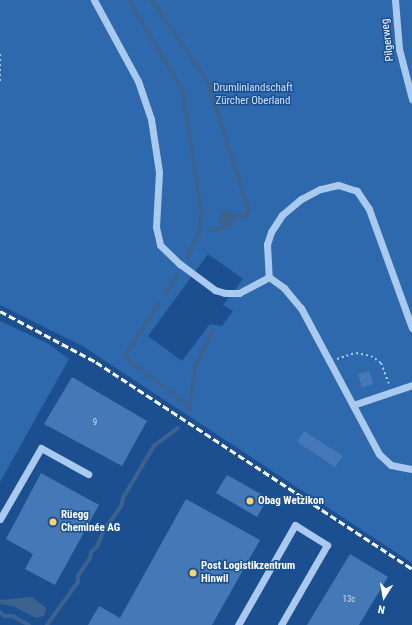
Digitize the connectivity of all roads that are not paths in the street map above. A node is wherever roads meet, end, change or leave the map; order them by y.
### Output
1 (94, 0) edge
2 (396, 0) edge
3 (412, 99) edge
4 (269, 278) junction
5 (412, 328) edge
6 (412, 385) edge
7 (353, 405) junction
8 (412, 469) edge
9 (88, 474) dead end
10 (0, 519) edge
11 (238, 625) edge
12 (281, 625) edge

1 - 4 street
2 - 3 street, Pilgerweg
4 - 5 street
4 - 7 street
6 - 7 street
7 - 8 street
9 - 10 street
11 - 12 street

